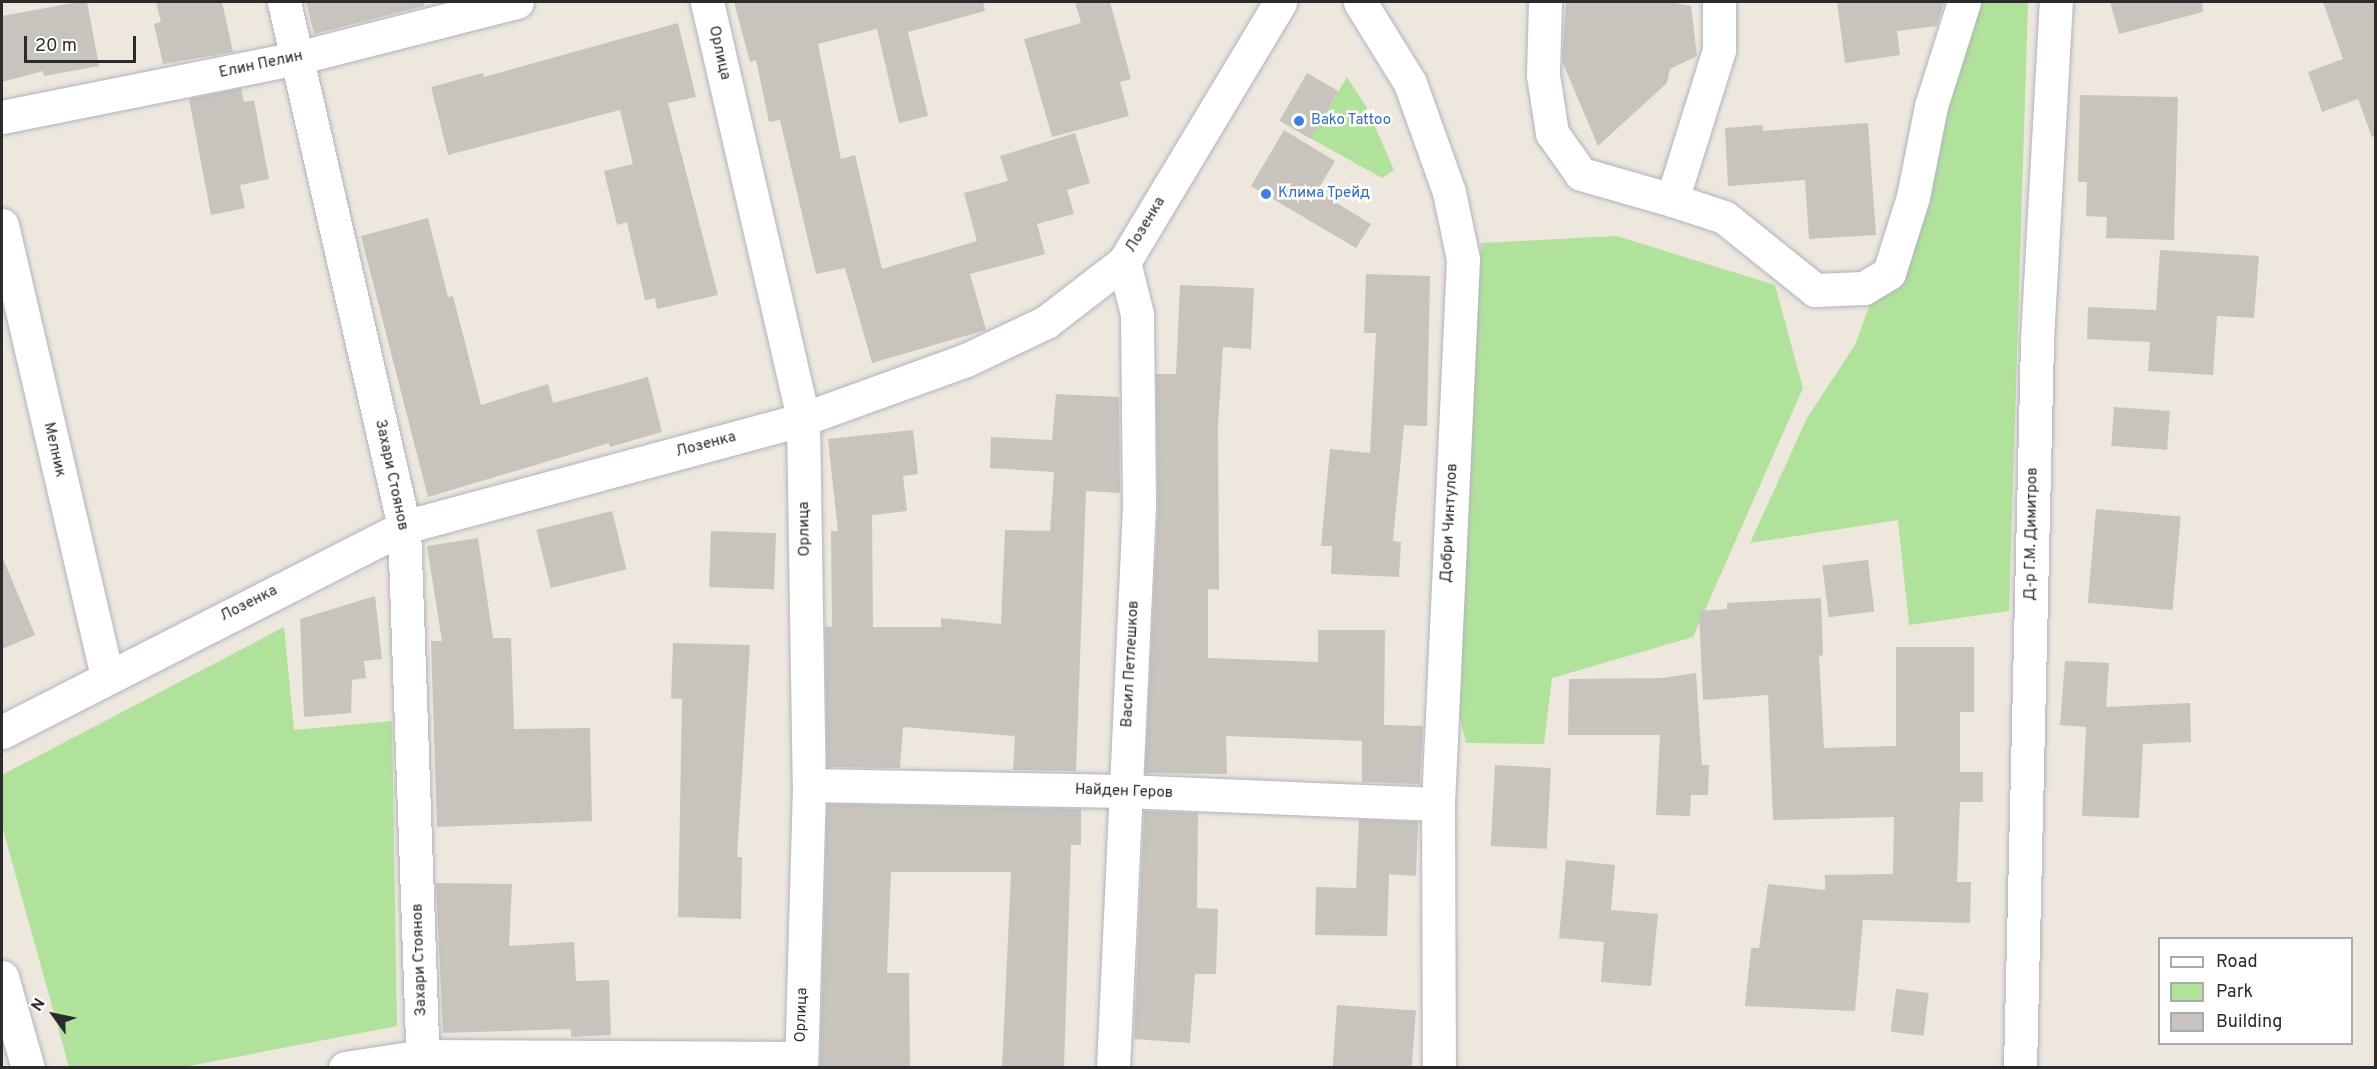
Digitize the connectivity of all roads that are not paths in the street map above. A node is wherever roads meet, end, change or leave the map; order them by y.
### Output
1 (284, 2) edge
2 (517, 2) edge
3 (707, 2) edge
4 (1280, 2) edge
5 (1360, 2) edge
6 (1545, 2) edge
7 (1719, 2) edge
8 (1964, 2) edge
9 (2056, 2) edge
10 (297, 58) junction
11 (2, 117) edge
12 (1672, 200) junction
13 (2, 225) edge
14 (1124, 261) junction
15 (803, 419) junction
16 (404, 527) junction
17 (107, 676) junction
18 (2, 732) edge
19 (809, 785) junction
20 (1125, 791) junction
21 (1438, 804) junction
22 (2, 977) edge
23 (423, 1062) edge
24 (801, 1063) edge
25 (28, 1068) edge
26 (345, 1068) edge
27 (1113, 1068) edge
28 (1439, 1068) edge
29 (2020, 1068) edge

1 - 10 street, Захари Стоянов
2 - 10 street, Елин Пелин
3 - 15 street, Орлица
4 - 14 street, Лозенка
5 - 21 street, Добри Чинтулов
6 - 12 street
7 - 12 street
8 - 12 street
9 - 29 street, Д-р Г.М. Димитров
10 - 11 street, Елин Пелин
10 - 16 street, Захари Стоянов
13 - 17 street, Мелник
14 - 15 street, Лозенка
14 - 20 street, Васил Петлешков
15 - 16 street, Лозенка
15 - 19 street, Орлица
16 - 17 street, Лозенка
16 - 23 street, Захари Стоянов
17 - 18 street, Лозенка
19 - 20 street, Найден Геров
19 - 24 street, Орлица
20 - 21 street, Найден Геров
20 - 27 street, Васил Петлешков
21 - 28 street, Добри Чинтулов
22 - 25 street
23 - 24 street
23 - 26 street

